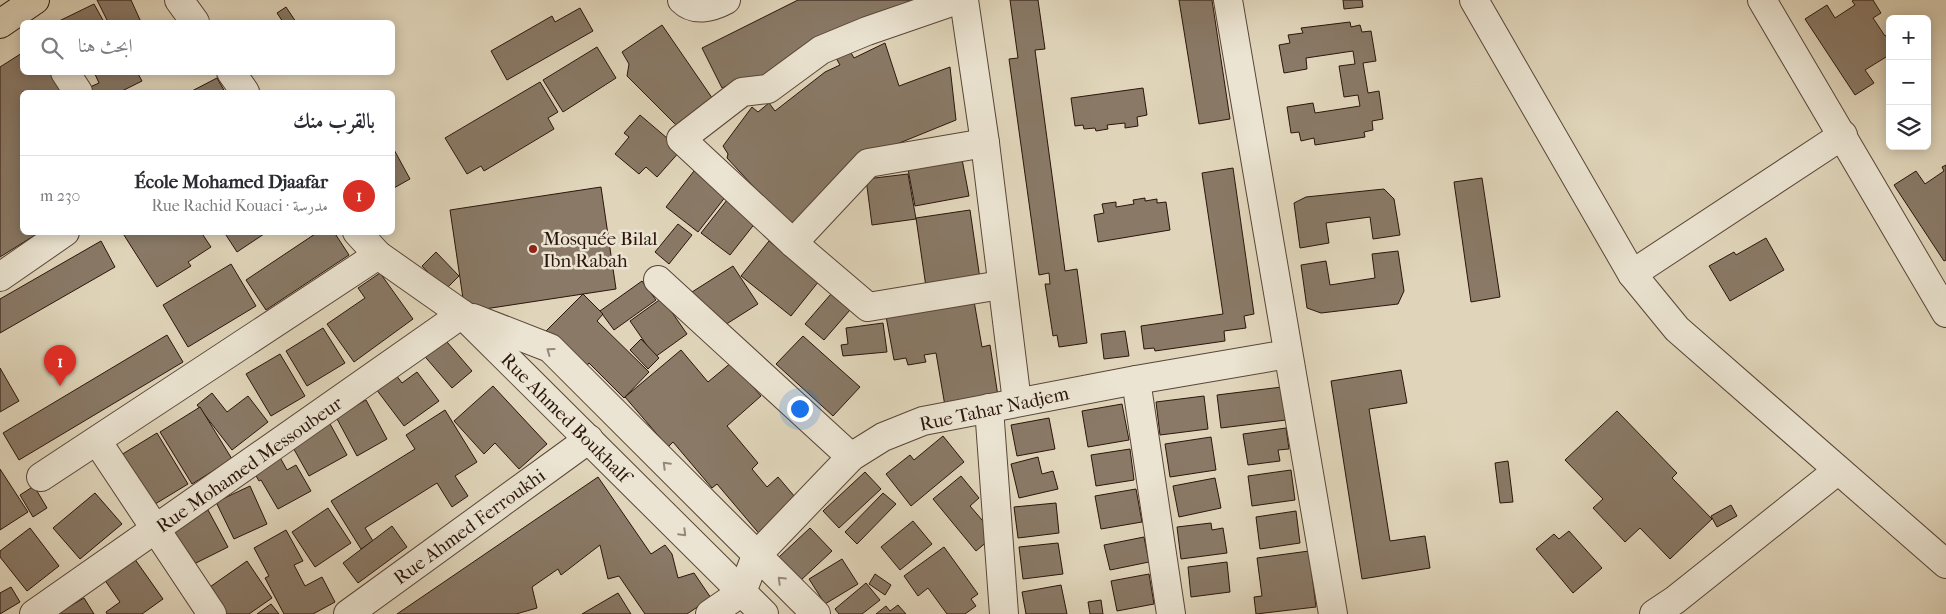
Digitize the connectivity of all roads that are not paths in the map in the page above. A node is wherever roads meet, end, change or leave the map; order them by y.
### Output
1 (179, 0) edge
2 (682, 0) edge
3 (726, 0) edge
4 (957, 0) edge
5 (964, 0) edge
6 (1228, 0) edge
7 (1474, 0) edge
8 (1762, 0) edge
9 (194, 20) edge
10 (67, 75) edge
11 (233, 75) edge
12 (77, 90) edge
13 (244, 90) edge
14 (1843, 135) junction
15 (984, 143) junction
16 (61, 235) edge
17 (360, 235) edge
18 (793, 243) junction
19 (378, 255) junction
20 (1632, 274) junction
21 (0, 277) edge
22 (658, 280) dead end
23 (1001, 285) junction
24 (1946, 313) edge
25 (462, 314) junction
26 (1288, 354) junction
27 (1136, 380) junction
28 (1017, 402) junction
29 (989, 408) junction
30 (589, 439) junction
31 (97, 441) junction
32 (851, 458) junction
33 (1837, 471) junction
34 (40, 477) dead end
35 (156, 530) junction
36 (756, 556) junction
37 (1946, 564) edge
38 (742, 592) junction
39 (34, 614) edge
40 (212, 614) edge
41 (348, 614) edge
42 (710, 614) edge
43 (764, 614) edge
44 (816, 614) edge
45 (1004, 614) edge
46 (1172, 614) edge
47 (1333, 614) edge
48 (1654, 614) edge

1 - 9 street
2 - 3 street
4 - 18 street
5 - 15 street
6 - 26 street
7 - 20 street
8 - 14 street
10 - 12 street
11 - 13 street
14 - 20 street
14 - 24 street
15 - 18 street
15 - 23 street
16 - 21 street
17 - 19 street, Rue Ahmed Boukhalf
18 - 23 street
19 - 25 street, Rue Ahmed Boukhalf
19 - 31 street
20 - 33 street
22 - 32 street
23 - 28 street
25 - 30 street, Rue Ahmed Boukhalf
25 - 35 street, Rue Mohamed Messoubeur
36 -> 25 street
26 - 27 street, Rue Tahar Nadjem
26 - 47 street
27 - 28 street, Rue Tahar Nadjem
27 - 46 street
28 - 29 street, Rue Tahar Nadjem
29 - 32 street, Rue Tahar Nadjem
29 - 45 street
30 -> 38 street, Rue Ahmed Boukhalf
30 - 41 street, Rue Ahmed Ferroukhi
31 - 34 street
31 - 35 street
32 - 36 street, Rue Tahar Nadjem
33 - 37 street
33 - 48 street
35 - 39 street, Rue Mohamed Messoubeur
35 - 40 street
36 - 38 street, Rue Tahar Nadjem
44 -> 36 street
38 - 42 street
38 - 43 street, Rue Ahmed Boukhalf

